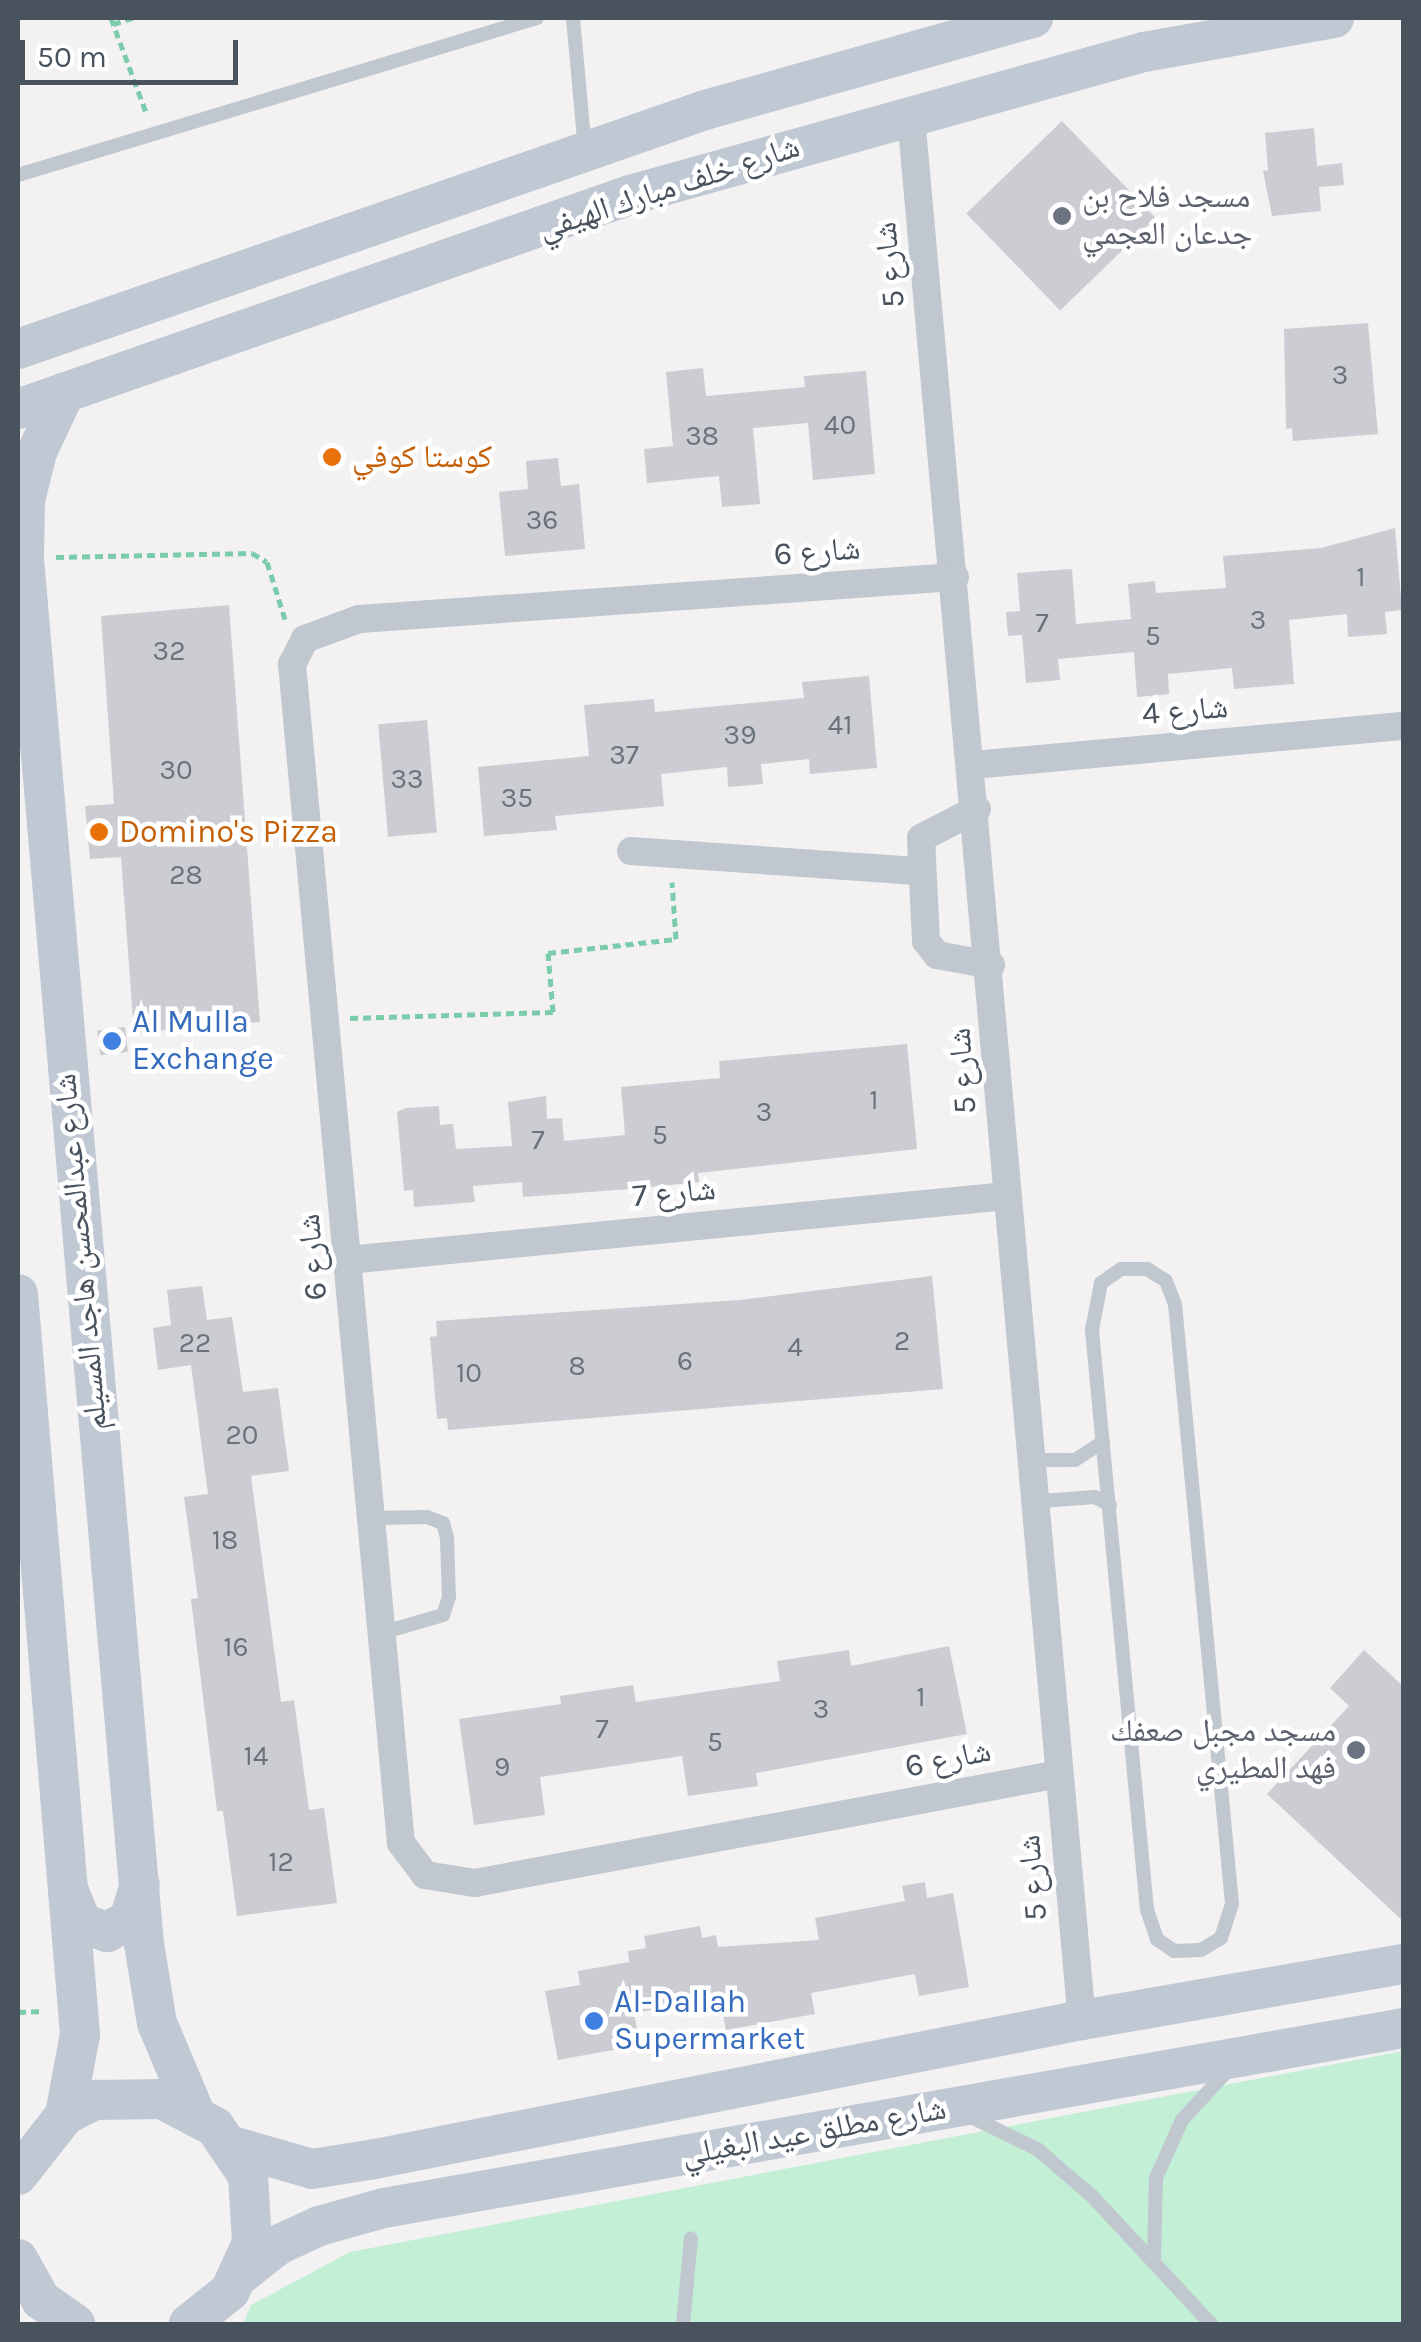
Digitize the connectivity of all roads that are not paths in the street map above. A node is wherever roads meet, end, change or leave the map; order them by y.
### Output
1 (536, 18) edge
2 (572, 18) edge
3 (1033, 18) edge
4 (1334, 18) edge
5 (911, 117) junction
6 (585, 150) junction
7 (18, 174) edge
8 (454, 198) junction
9 (371, 226) junction
10 (481, 250) junction
11 (398, 280) junction
12 (18, 349) edge
13 (65, 392) junction
14 (18, 409) edge
15 (955, 577) junction
16 (25, 652) edge
17 (1404, 726) edge
18 (973, 765) junction
19 (977, 809) junction
20 (631, 851) dead end
21 (920, 870) junction
22 (991, 965) junction
23 (1006, 1196) junction
24 (348, 1260) junction
25 (18, 1294) edge
26 (1103, 1442) junction
27 (1035, 1460) junction
28 (1040, 1501) junction
29 (1110, 1504) junction
30 (374, 1518) junction
31 (385, 1632) junction
32 (1059, 1774) junction
33 (66, 1880) junction
34 (140, 1884) junction
35 (1404, 1964) edge
36 (1082, 2020) junction
37 (1404, 2028) edge
38 (1239, 2058) junction
39 (953, 2108) junction
40 (194, 2112) junction
41 (65, 2115) junction
42 (232, 2146) junction
43 (20, 2164) edge
44 (690, 2238) dead end
45 (18, 2258) edge
46 (1154, 2259) junction
47 (214, 2307) edge
48 (54, 2313) edge
49 (683, 2324) edge
50 (1211, 2324) edge

1 - 7 lane
2 - 6 lane
3 - 6 street, شارع خلف مبارك الهيفي
4 - 5 street, شارع خلف مبارك الهيفي
5 - 10 street, شارع خلف مبارك الهيفي
5 - 15 street, شارع 5
6 - 8 street, شارع خلف مبارك الهيفي
8 - 9 street, شارع خلف مبارك الهيفي
8 - 10 street
9 - 11 street
9 - 12 street, شارع خلف مبارك الهيفي
10 - 11 street, شارع خلف مبارك الهيفي
11 - 13 street, شارع خلف مبارك الهيفي
13 - 14 street, شارع خلف مبارك الهيفي
13 - 16 street, شارع عبدالمحسن هاجد المسيلم
15 - 18 street, شارع 5
15 - 24 street, شارع 6
16 - 34 street, شارع عبدالمحسن هاجد المسيلم
17 - 18 street, شارع 4
18 - 19 street, شارع 5
19 - 21 street
19 - 22 street, شارع 5
20 - 21 street
21 - 22 street
22 - 23 street, شارع 5
23 - 24 street, شارع 7
23 - 27 street, شارع 5
24 - 30 street, شارع 6
25 - 33 street, شارع عبدالمحسن هاجد المسيلم
26 - 27 lane
26 - 29 lane
26 - 29 lane
27 - 28 street, شارع 5
28 - 29 lane
28 - 32 street, شارع 5
30 - 31 street, شارع 6
30 - 31 lane
31 - 32 street, شارع 6
32 - 36 street, شارع 5
33 - 34 street
33 - 41 street, شارع عبدالمحسن هاجد المسيلم
34 - 40 street, شارع عبدالمحسن هاجد المسيلم
35 - 36 street, شارع مطلق عيد البغيلي
36 - 42 street, شارع مطلق عيد البغيلي
37 - 38 street, شارع مطلق عيد البغيلي
38 - 39 street, شارع مطلق عيد البغيلي
38 - 46 lane
39 - 46 lane
39 - 47 street, شارع مطلق عيد البغيلي
40 - 41 street
40 - 42 street
41 - 43 street
42 - 47 street
44 - 49 lane
45 - 48 street
46 - 50 lane

